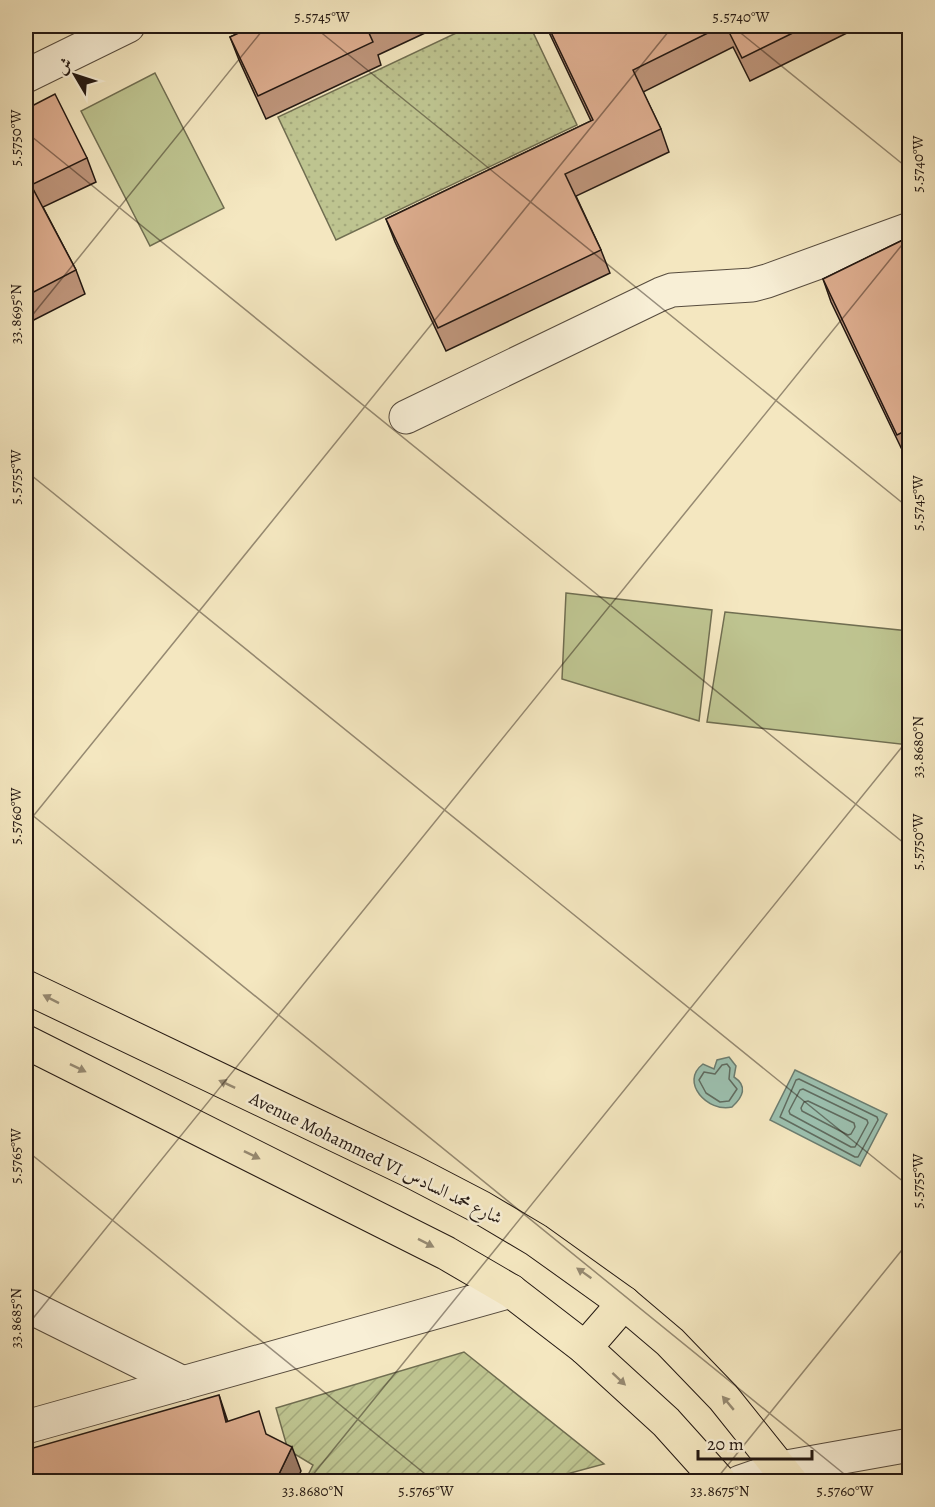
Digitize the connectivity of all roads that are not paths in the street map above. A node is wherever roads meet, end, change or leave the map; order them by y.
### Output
1 (128, 26) edge
2 (26, 76) edge
3 (909, 229) edge
4 (406, 417) dead end
5 (26, 987) edge
6 (26, 1042) edge
7 (511, 1291) junction
8 (624, 1303) junction
9 (26, 1305) edge
10 (585, 1348) junction
11 (183, 1383) junction
12 (26, 1427) edge
13 (909, 1445) edge
14 (786, 1475) edge
15 (720, 1482) edge
16 (740, 1482) edge

1 - 2 street
3 - 4 street
8 -> 5 main road, Avenue Mohammed VI شارع محمد السادس
6 -> 7 main road
7 - 10 main road
7 - 11 street
8 - 10 main road
14 -> 8 main road, Avenue Mohammed VI شارع محمد السادس
9 - 11 street
10 -> 15 main road
11 - 12 street
13 - 14 street
14 - 16 street

